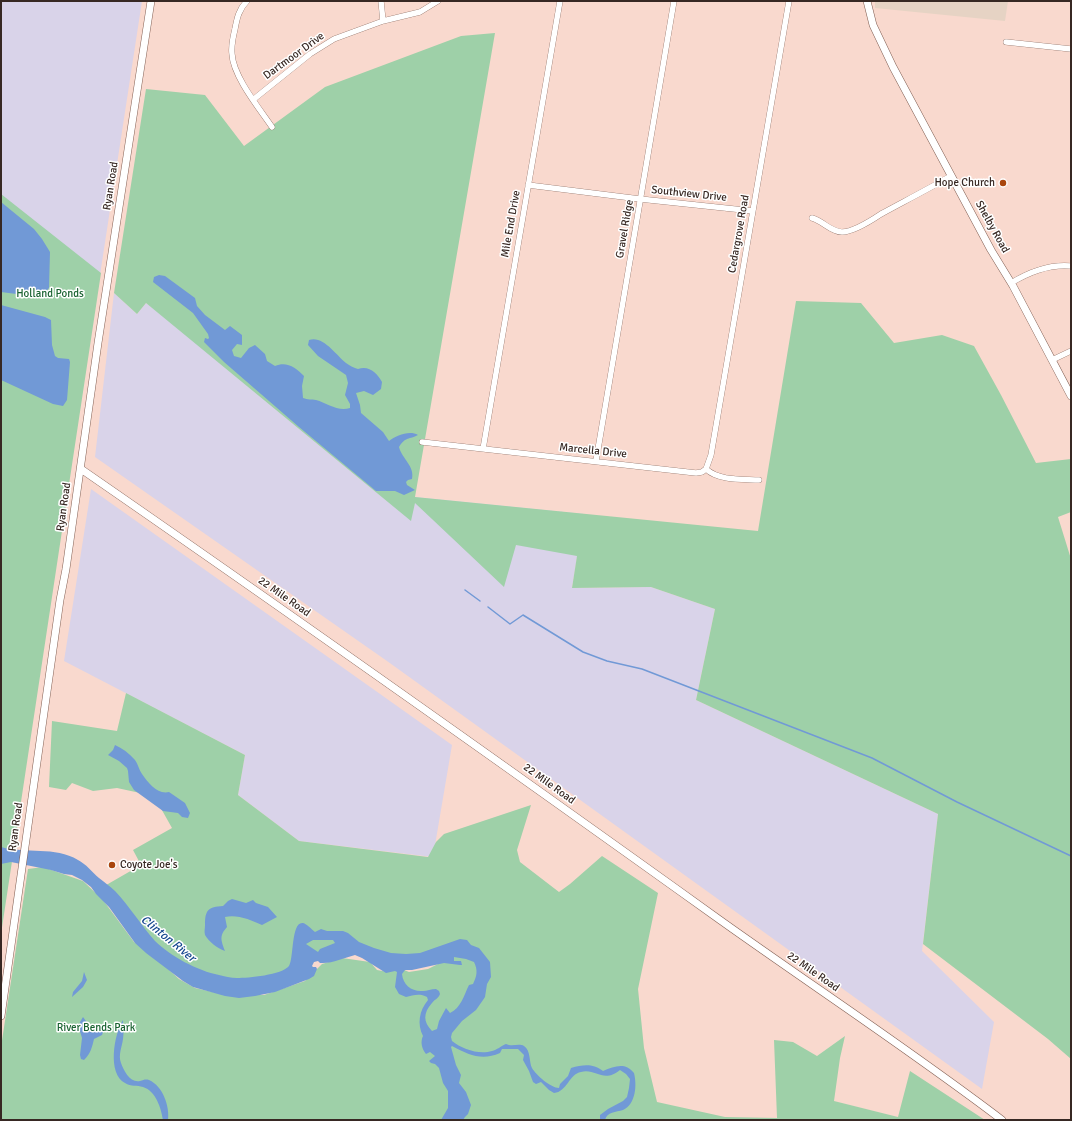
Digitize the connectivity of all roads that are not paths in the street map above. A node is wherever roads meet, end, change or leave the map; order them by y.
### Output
1 (151, 1) edge
2 (247, 1) edge
3 (381, 1) edge
4 (438, 1) edge
5 (560, 1) edge
6 (674, 1) edge
7 (789, 1) edge
8 (867, 1) edge
9 (383, 21) junction
10 (1006, 42) dead end
11 (1071, 49) edge
12 (254, 99) junction
13 (272, 127) dead end
14 (951, 176) junction
15 (528, 185) junction
16 (640, 199) junction
17 (753, 211) junction
18 (812, 218) dead end
19 (1071, 266) edge
20 (1011, 283) junction
21 (1071, 351) edge
22 (1052, 360) junction
23 (1071, 396) edge
24 (422, 442) dead end
25 (483, 450) junction
26 (596, 461) junction
27 (81, 469) junction
28 (706, 469) junction
29 (759, 480) dead end
30 (1, 1016) edge
31 (1002, 1120) edge

1 - 27 street, Ryan Road
2 - 12 street
3 - 9 street
4 - 9 street, Dartmoor Drive
5 - 15 street, Mile End Drive
6 - 16 street, Gravel Ridge
7 - 17 street, Cedargrove Road
8 - 14 street, Shelby Road
9 - 12 street, Dartmoor Drive
10 - 11 street
12 - 13 street
14 - 18 street
14 - 20 street, Shelby Road
15 - 16 street, Southview Drive
15 - 25 street, Mile End Drive
16 - 17 street, Southview Drive
16 - 26 street, Gravel Ridge
17 - 28 street, Cedargrove Road
19 - 20 street
20 - 22 street, Shelby Road
21 - 22 street
22 - 23 street, Shelby Road
24 - 25 street, Marcella Drive
25 - 26 street, Marcella Drive
26 - 28 street, Marcella Drive
27 - 30 street, Ryan Road
27 - 31 street, 22 Mile Road
28 - 29 street

